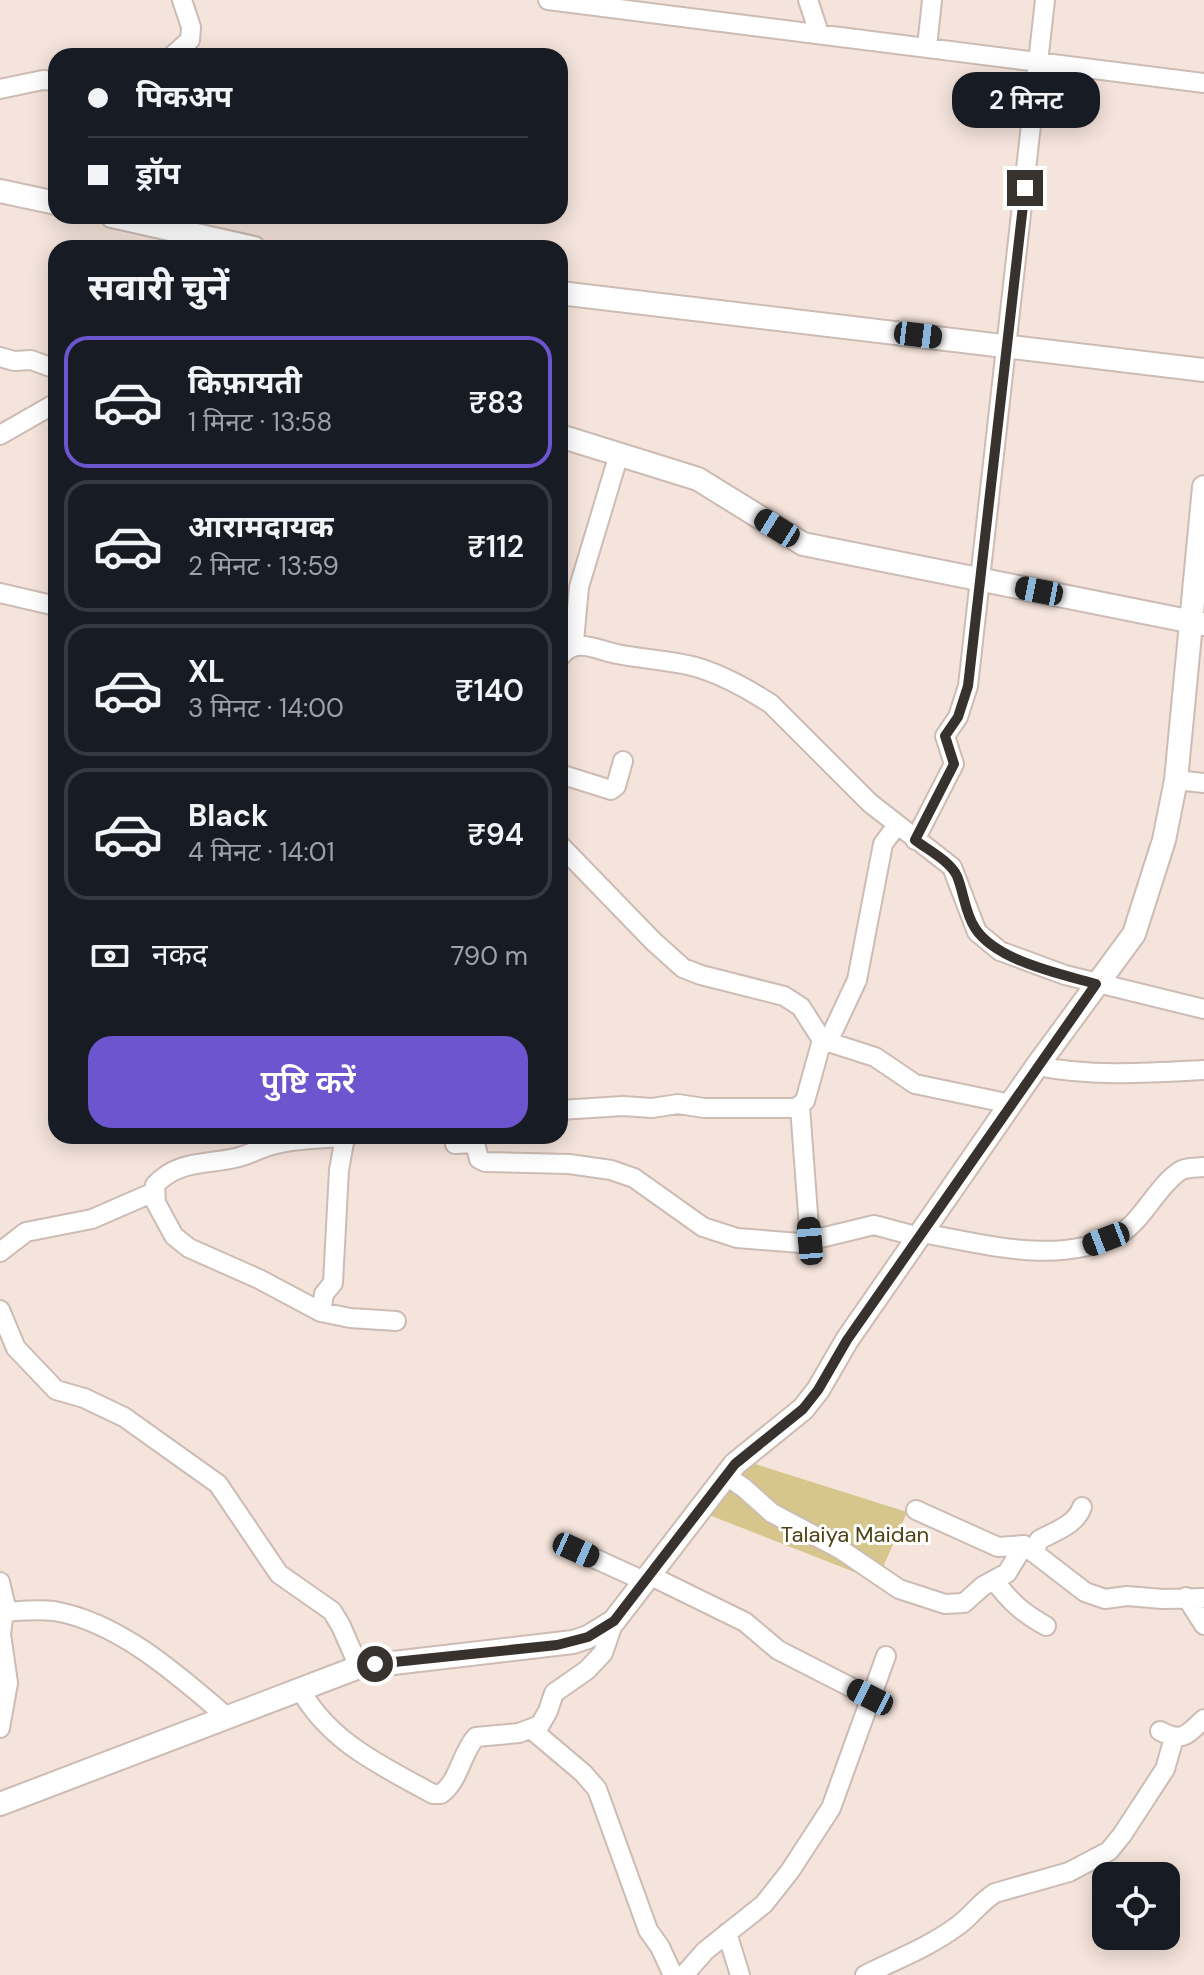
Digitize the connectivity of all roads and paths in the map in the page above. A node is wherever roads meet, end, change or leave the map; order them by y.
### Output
1 (182, 0) edge
2 (548, 0) edge
3 (555, 0) edge
4 (808, 0) edge
5 (932, 0) edge
6 (1045, 0) edge
7 (673, 7) edge
8 (819, 33) junction
9 (927, 47) junction
10 (181, 48) edge
11 (1039, 61) junction
12 (48, 80) edge
13 (1204, 83) edge
14 (2, 86) edge
15 (0, 191) edge
16 (48, 201) edge
17 (147, 224) edge
18 (218, 240) edge
19 (568, 294) edge
20 (1008, 346) junction
21 (0, 357) edge
22 (48, 366) edge
23 (1204, 370) edge
24 (48, 408) edge
25 (0, 435) edge
26 (568, 438) edge
27 (619, 454) junction
28 (1204, 487) edge
29 (979, 579) junction
30 (0, 593) edge
31 (48, 604) edge
32 (1197, 623) edge
33 (568, 649) edge
34 (568, 651) edge
35 (623, 761) dead end
36 (568, 777) edge
37 (1176, 780) junction
38 (1204, 783) edge
39 (897, 825) junction
40 (915, 840) junction
41 (568, 853) edge
42 (1096, 984) junction
43 (1204, 1009) edge
44 (825, 1041) junction
45 (1037, 1066) junction
46 (1204, 1070) edge
47 (1011, 1104) junction
48 (800, 1107) junction
49 (568, 1109) edge
50 (279, 1144) edge
51 (345, 1144) edge
52 (475, 1144) edge
53 (1204, 1167) edge
54 (154, 1192) junction
55 (921, 1235) junction
56 (810, 1241) junction
57 (0, 1252) edge
58 (321, 1312) junction
59 (2, 1321) edge
60 (396, 1321) dead end
61 (725, 1475) junction
62 (1082, 1507) dead end
63 (916, 1510) dead end
64 (1029, 1549) junction
65 (576, 1550) dead end
66 (647, 1578) junction
67 (995, 1581) junction
68 (0, 1582) edge
69 (1195, 1598) edge
70 (4, 1612) junction
71 (614, 1621) junction
72 (1204, 1625) edge
73 (1046, 1626) dead end
74 (886, 1656) dead end
75 (359, 1667) junction
76 (300, 1689) junction
77 (870, 1697) junction
78 (227, 1717) junction
79 (1204, 1719) edge
80 (540, 1722) junction
81 (0, 1728) edge
82 (0, 1804) edge
83 (727, 1933) junction
84 (673, 1975) edge
85 (684, 1975) edge
86 (740, 1975) edge
87 (865, 1975) edge

1 - 10 street
2 - 3 street
3 - 7 street
4 - 8 street
5 - 9 street
6 - 11 street
7 - 8 street
8 - 9 street
9 - 11 street
11 - 13 street
11 - 20 street
12 - 14 street
15 - 16 street
17 - 18 street
19 - 20 street
20 - 23 street
20 - 29 street
21 - 22 street
24 - 25 street
26 - 27 street
27 - 29 street
27 - 33 street
28 - 32 street
29 - 32 street
29 - 40 street
30 - 31 street
32 - 37 street
34 - 39 street
35 - 36 street
37 - 38 street
37 - 42 street
39 - 40 street
39 - 44 street
40 - 42 street
41 - 44 street
42 - 43 street
42 - 45 street
44 - 47 street
44 - 48 street
45 - 46 street
45 - 47 street
47 - 55 street
48 - 49 street
48 - 56 street
50 - 54 street
51 - 58 street
52 - 56 street
53 - 55 street
54 - 57 street
54 - 58 street
55 - 56 street
55 - 61 street
58 - 60 street
59 - 75 street
61 - 66 street
61 - 67 street
62 - 64 street
63 - 64 street
64 - 67 street
64 - 69 street
65 - 66 street
66 - 71 street
66 - 77 street
67 - 73 street
68 - 70 street
69 - 72 street
70 - 78 street
70 - 81 street
71 - 75 street
71 - 80 street
74 - 77 street
75 - 76 street
76 - 78 street
76 - 80 street
77 - 83 street
78 - 82 street
79 - 87 street
80 - 84 street
83 - 85 street
83 - 86 street

